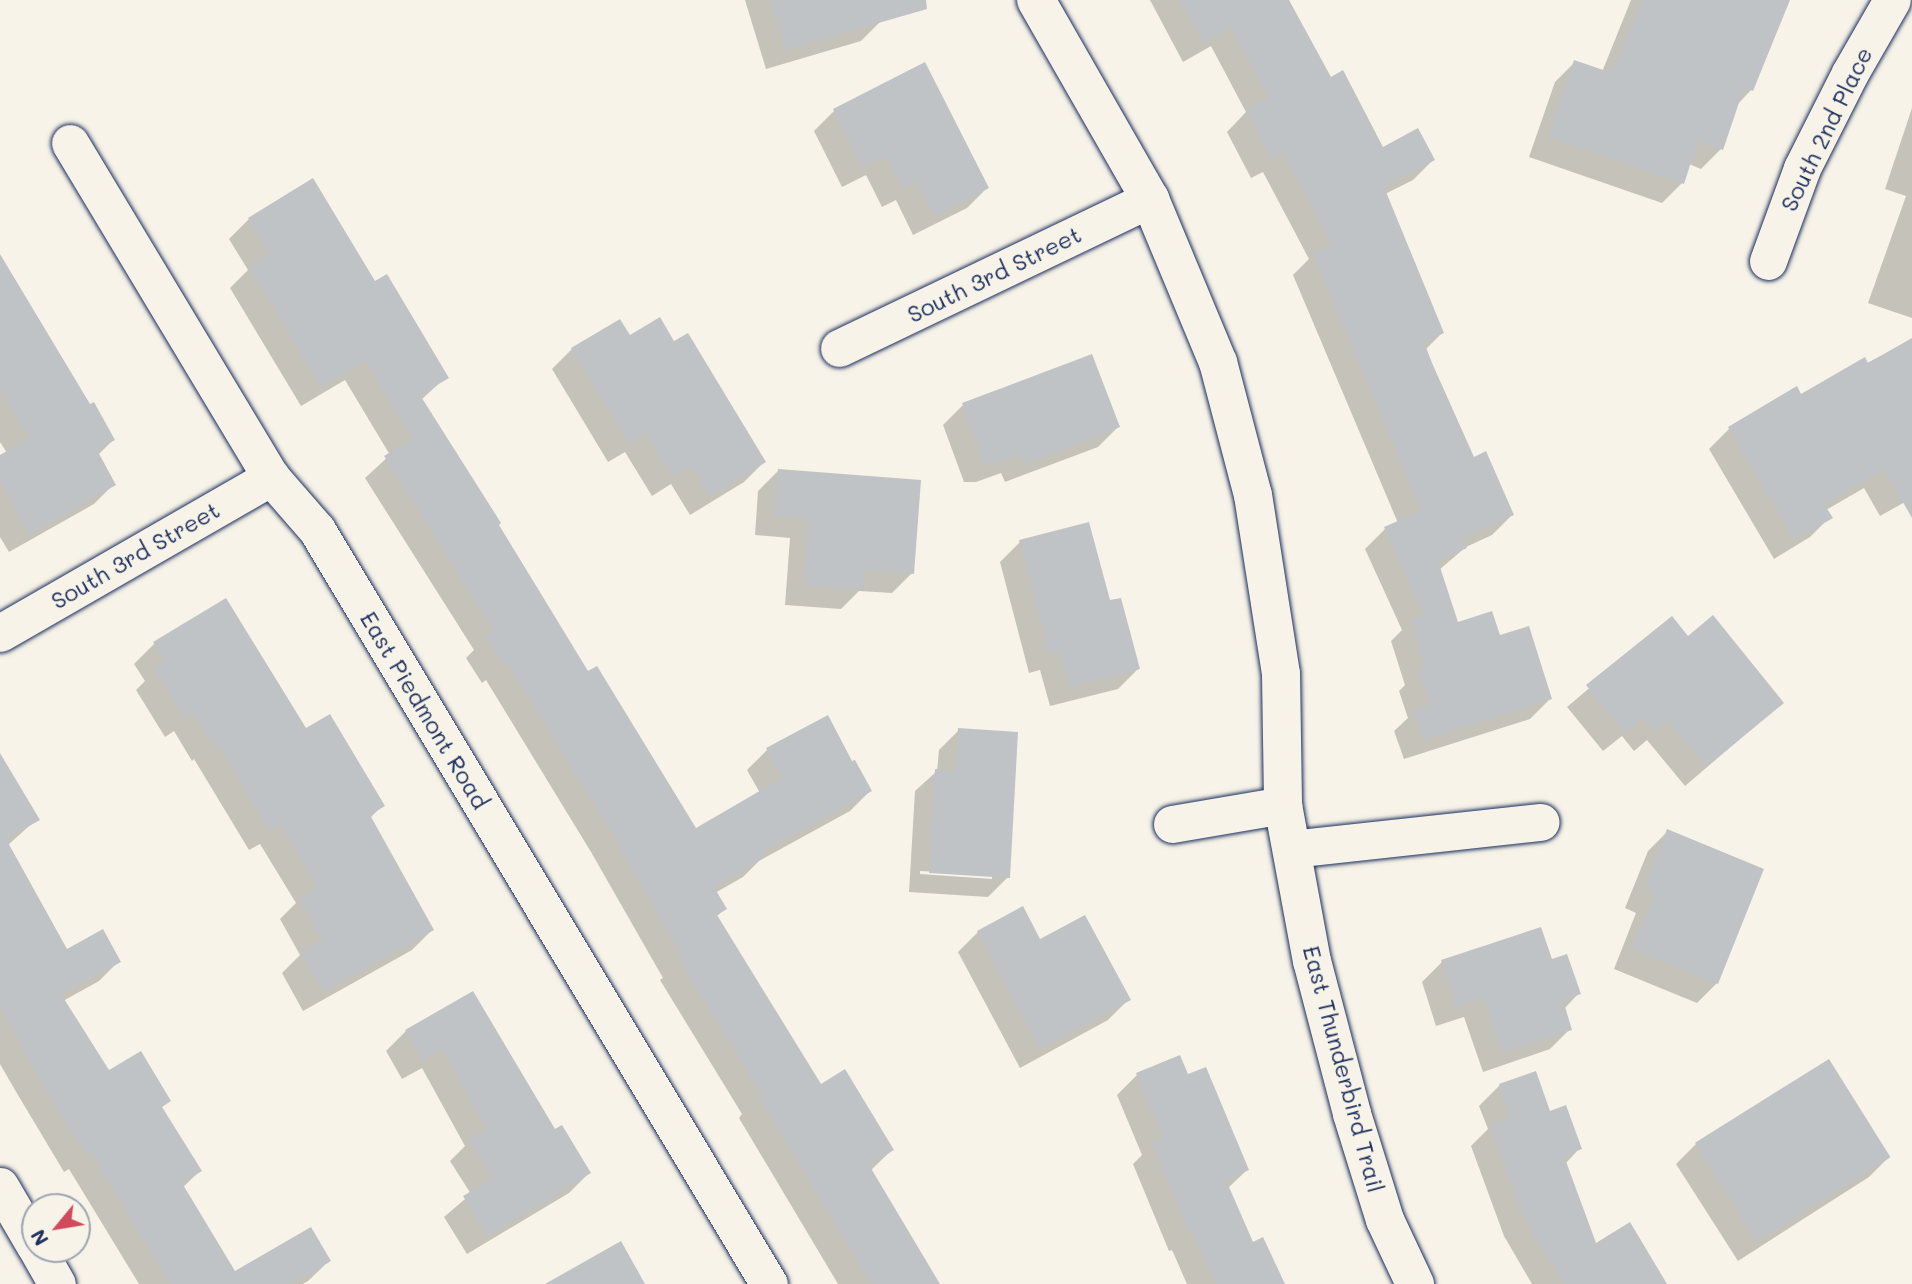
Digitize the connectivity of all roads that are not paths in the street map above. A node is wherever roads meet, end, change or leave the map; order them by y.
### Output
1 (1036, 0) edge
2 (1892, 0) edge
3 (71, 143) dead end
4 (1150, 199) junction
5 (1768, 261) dead end
6 (839, 348) dead end
7 (271, 477) junction
8 (0, 633) edge
9 (1283, 804) junction
10 (1541, 822) dead end
11 (1172, 824) dead end
12 (1292, 849) junction
13 (0, 1186) edge
14 (21, 1222) edge
15 (45, 1263) edge
16 (57, 1284) edge
17 (769, 1284) edge
18 (1415, 1284) edge

1 - 4 street, East Thunderbird Trail
2 - 5 street, South 2nd Place
3 - 7 street, East Piedmont Road
4 - 6 street, South 3rd Street
4 - 9 street, East Thunderbird Trail
7 - 8 street, South 3rd Street
7 - 17 street, East Piedmont Road
9 - 11 street
9 - 12 street, East Thunderbird Trail
10 - 12 street
12 - 18 street, East Thunderbird Trail
13 - 14 street
15 - 16 street

